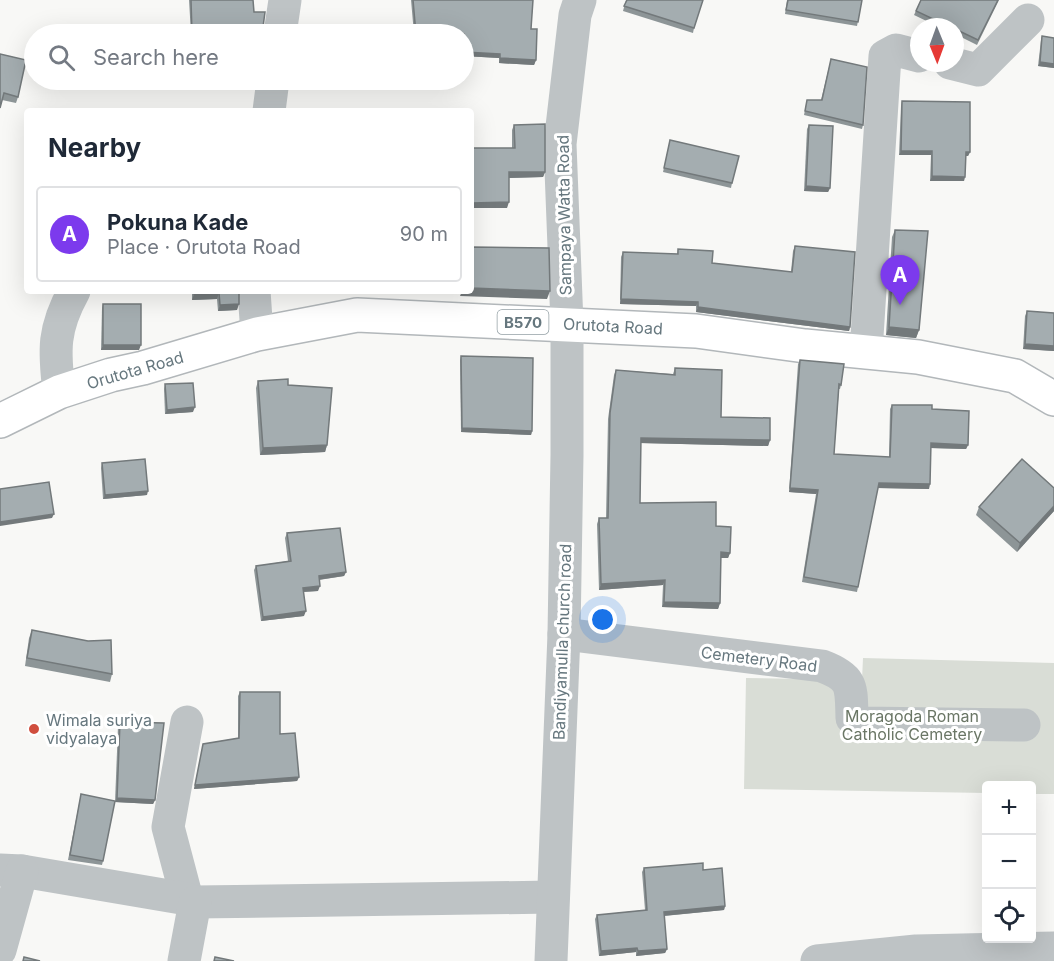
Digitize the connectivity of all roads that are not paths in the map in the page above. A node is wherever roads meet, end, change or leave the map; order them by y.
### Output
1 (285, 0) edge
2 (580, 0) edge
3 (1028, 20) dead end
4 (281, 24) edge
5 (910, 54) edge
6 (964, 66) edge
7 (272, 90) edge
8 (269, 108) edge
9 (72, 294) edge
10 (254, 294) edge
11 (567, 324) junction
12 (256, 334) junction
13 (866, 352) junction
14 (59, 392) junction
15 (1054, 399) edge
16 (0, 421) edge
17 (564, 634) junction
18 (187, 722) dead end
19 (1024, 725) dead end
20 (11, 871) edge
21 (553, 897) junction
22 (191, 900) junction
23 (1054, 948) edge
24 (0, 950) edge
25 (184, 961) edge
26 (551, 961) edge
27 (817, 961) edge

1 - 4 street
2 - 11 street, Sampaya Watta Road
3 - 6 street
5 - 13 street
7 - 8 street
9 - 14 street
10 - 12 street
11 - 12 main road, Orutota Road / B570
11 - 13 main road, Orutota Road / B570
11 - 17 street, Bandiyamulla church road
12 - 14 main road, Orutota Road / B570
13 - 15 main road, Orutota Road / B570
14 - 16 main road, Orutota Road / B570
17 - 19 street, Cemetery Road
17 - 21 street, Bandiyamulla church road
18 - 22 street
20 - 22 street
20 - 24 street
21 - 22 street
21 - 26 street, Bandiyamulla church road
22 - 25 street
23 - 27 street

